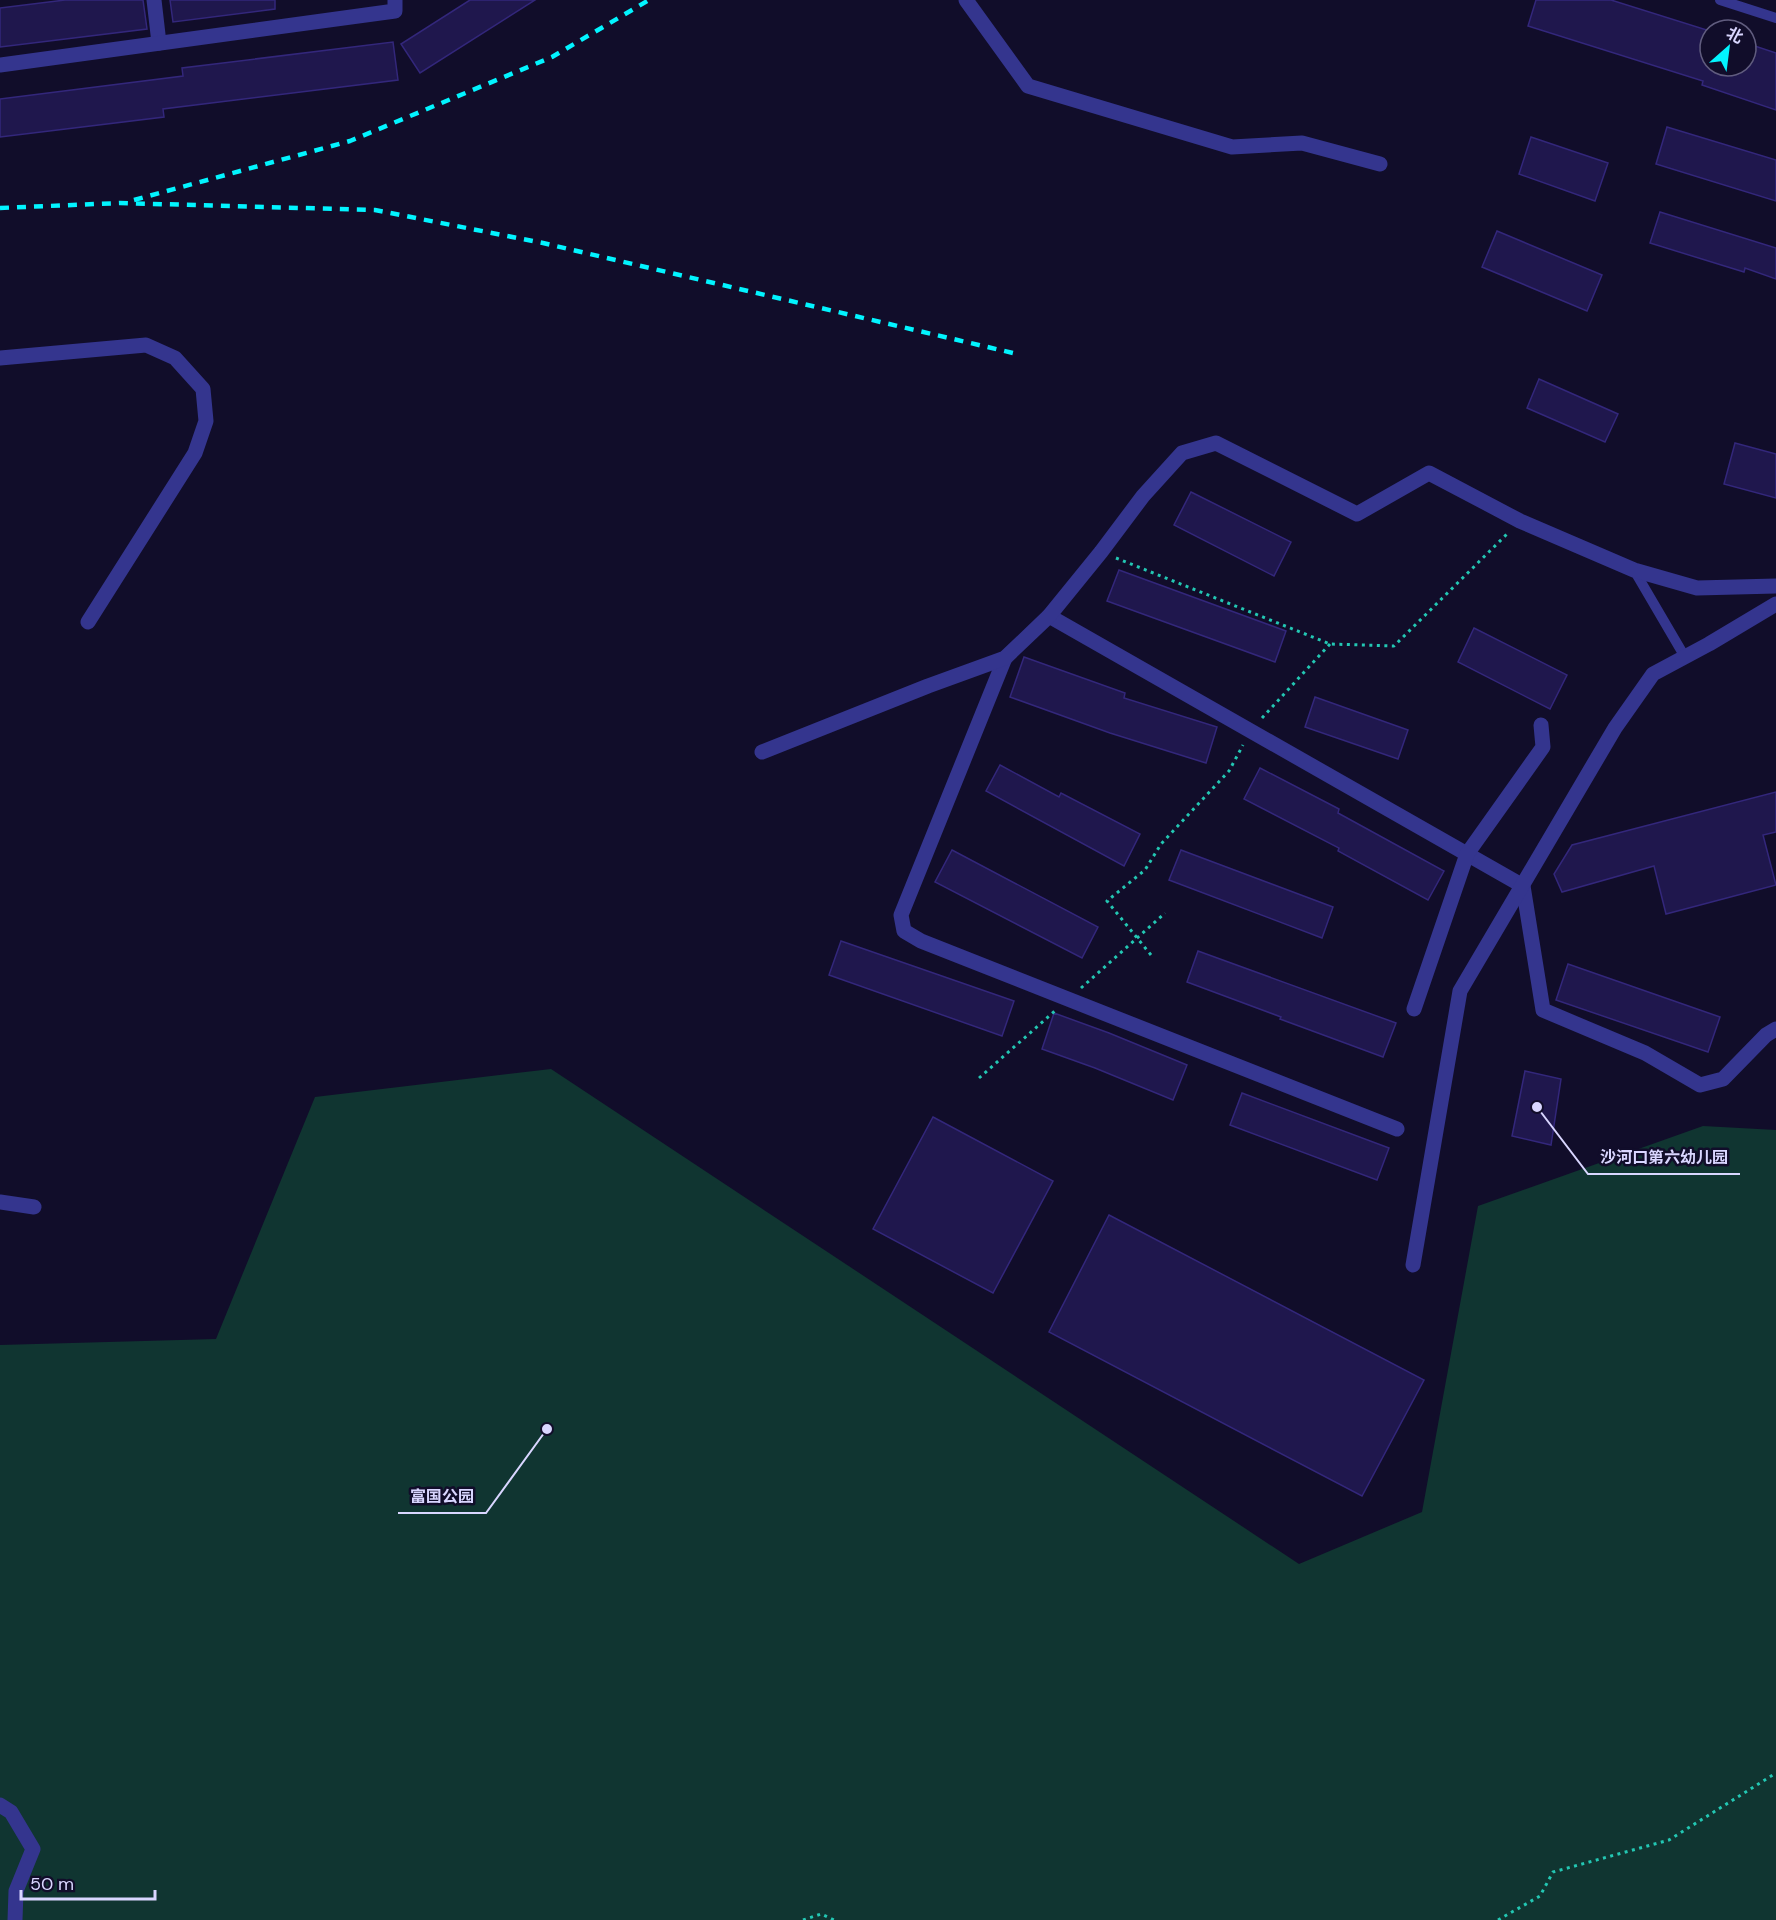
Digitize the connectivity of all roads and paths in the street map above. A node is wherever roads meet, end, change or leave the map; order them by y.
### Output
1 (154, 0) edge
2 (395, 0) edge
3 (966, 0) edge
4 (1720, 0) edge
5 (1776, 18) edge
6 (159, 43) junction
7 (0, 65) edge
8 (1380, 164) dead end
9 (0, 358) edge
10 (1520, 521) junction
11 (1101, 552) junction
12 (1634, 570) junction
13 (1776, 586) edge
14 (1776, 604) edge
15 (1049, 616) junction
16 (88, 622) dead end
17 (1330, 645) junction
18 (1685, 657) junction
19 (1005, 658) junction
20 (1541, 725) dead end
21 (1250, 731) junction
22 (762, 752) dead end
23 (1467, 854) junction
24 (1523, 886) junction
25 (1151, 955) dead end
26 (1414, 1010) dead end
27 (1776, 1029) edge
28 (1397, 1129) dead end
29 (0, 1202) edge
30 (33, 1207) dead end
31 (1413, 1264) dead end
32 (1776, 1773) edge
33 (0, 1804) edge
34 (15, 1920) edge
35 (803, 1920) edge
36 (834, 1920) edge
37 (1498, 1920) edge

1 - 6 street
2 - 6 street
3 - 8 street
4 - 5 lane
6 - 7 street
9 - 16 street
10 - 11 street
10 - 12 street
10 - 17 path
11 - 15 street
11 - 17 path
12 - 13 street
12 - 18 lane
14 - 18 street
15 - 19 street
15 - 21 street
17 - 21 path
18 - 24 street
19 - 22 street
19 - 28 street
20 - 23 street
21 - 23 street
21 - 25 path
23 - 24 street
23 - 26 street
24 - 27 street
24 - 31 street
29 - 30 street
32 - 37 path
33 - 34 street
35 - 36 path

